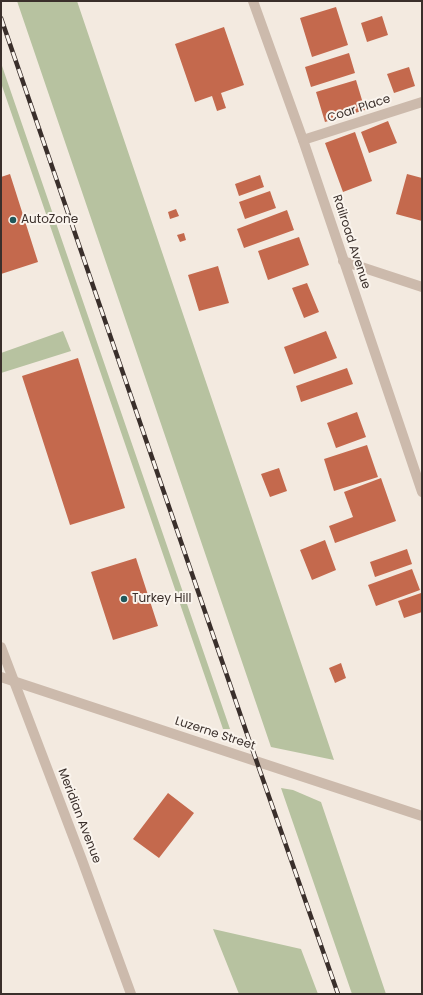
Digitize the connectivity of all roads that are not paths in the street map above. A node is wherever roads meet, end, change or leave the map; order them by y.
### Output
1 (253, 1) edge
2 (422, 102) edge
3 (303, 140) junction
4 (343, 261) junction
5 (422, 287) edge
6 (422, 492) edge
7 (1, 647) edge
8 (1, 677) edge
9 (13, 681) junction
10 (422, 816) edge
11 (130, 994) edge

1 - 3 street, Railroad Avenue
2 - 3 street, Coar Place
3 - 4 street, Railroad Avenue
4 - 5 street
4 - 6 street, Railroad Avenue
7 - 9 street, Meridian Avenue
8 - 9 street, Luzerne Street
9 - 10 street, Luzerne Street
9 - 11 street, Meridian Avenue

